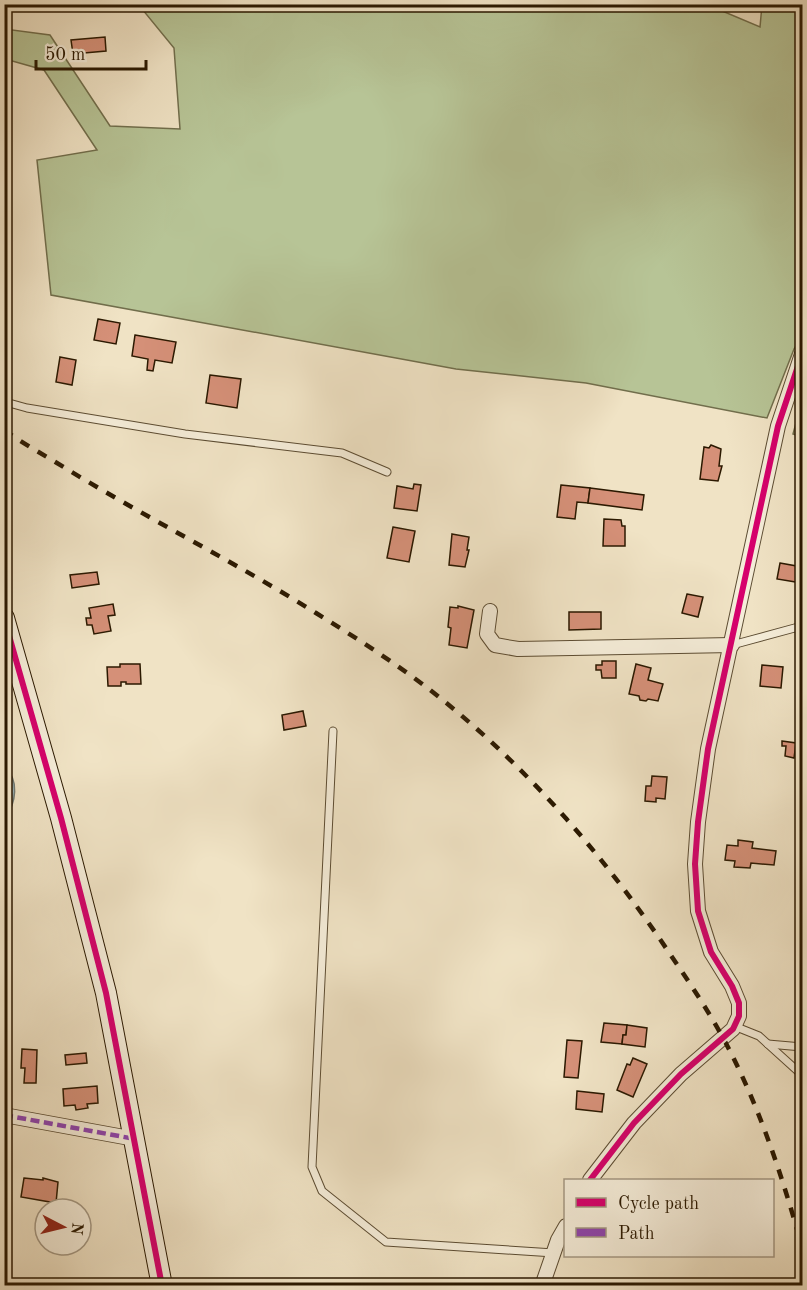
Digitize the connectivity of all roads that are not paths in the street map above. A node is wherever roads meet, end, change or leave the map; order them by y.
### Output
1 (802, 354) edge
2 (4, 399) edge
3 (387, 472) dead end
4 (490, 611) dead end
5 (4, 618) edge
6 (802, 626) edge
7 (732, 645) junction
8 (333, 731) dead end
9 (735, 1026) junction
10 (768, 1044) junction
11 (802, 1047) edge
12 (802, 1075) edge
13 (4, 1115) edge
14 (135, 1139) junction
15 (591, 1179) edge
16 (564, 1230) edge
17 (554, 1253) junction
18 (162, 1286) edge
19 (542, 1286) edge

1 - 7 street
2 - 3 lane
4 - 7 street
5 - 14 street
6 - 7 lane
7 - 9 street
8 - 17 lane
9 - 10 lane
9 - 15 street
10 - 11 lane
10 - 12 lane
13 - 14 street
14 - 18 street
16 - 17 street
17 - 19 street

